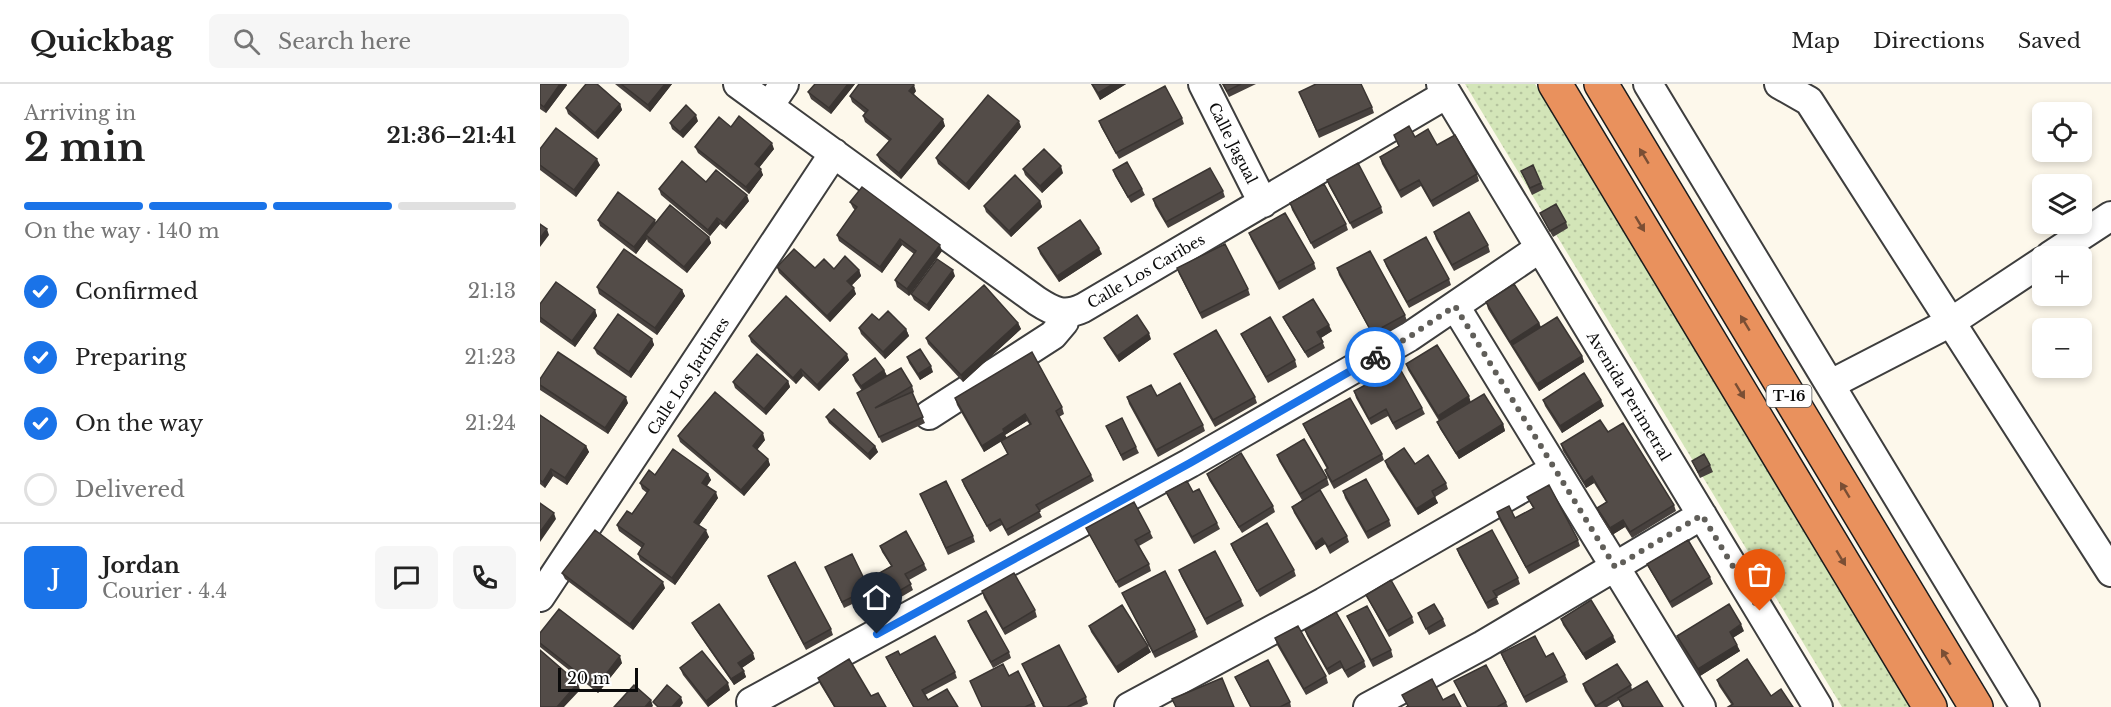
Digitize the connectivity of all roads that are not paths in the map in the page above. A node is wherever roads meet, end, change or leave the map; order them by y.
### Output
1 (738, 84) edge
2 (1203, 84) edge
3 (1555, 84) edge
4 (1601, 84) edge
5 (1648, 84) edge
6 (1779, 84) edge
7 (1444, 89) edge
8 (776, 95) edge
9 (834, 153) junction
10 (1263, 203) junction
11 (2111, 216) edge
12 (2065, 246) edge
13 (1540, 249) junction
14 (2032, 268) edge
15 (1455, 306) junction
16 (1065, 314) junction
17 (1951, 322) junction
18 (1831, 384) junction
19 (929, 415) dead end
20 (1555, 469) junction
21 (1702, 515) junction
22 (1615, 567) junction
23 (2111, 572) edge
24 (540, 597) edge
25 (1135, 706) edge
26 (755, 707) edge
27 (1368, 707) edge
28 (1701, 707) edge
29 (1818, 707) edge
30 (1930, 707) edge
31 (1976, 707) edge
32 (2025, 707) edge

1 - 8 street
2 - 10 street, Calle Jagual
3 -> 30 highway, T-16
31 -> 4 highway, T-16
5 - 18 street
6 - 17 street
7 - 10 street, Calle Los Caribes
7 - 13 street, Avenida Perimetral
8 - 9 street
9 - 16 street
9 - 24 street, Calle Los Jardines
10 - 16 street, Calle Los Caribes
11 - 12 street
13 - 15 street
13 - 21 street, Avenida Perimetral
14 - 17 street
15 - 20 street
15 - 26 street
16 - 19 street
17 - 18 street
17 - 23 street
18 - 32 street
20 - 22 street
20 - 25 street
21 - 22 street
21 - 29 street, Avenida Perimetral
22 - 27 street
22 - 28 street

